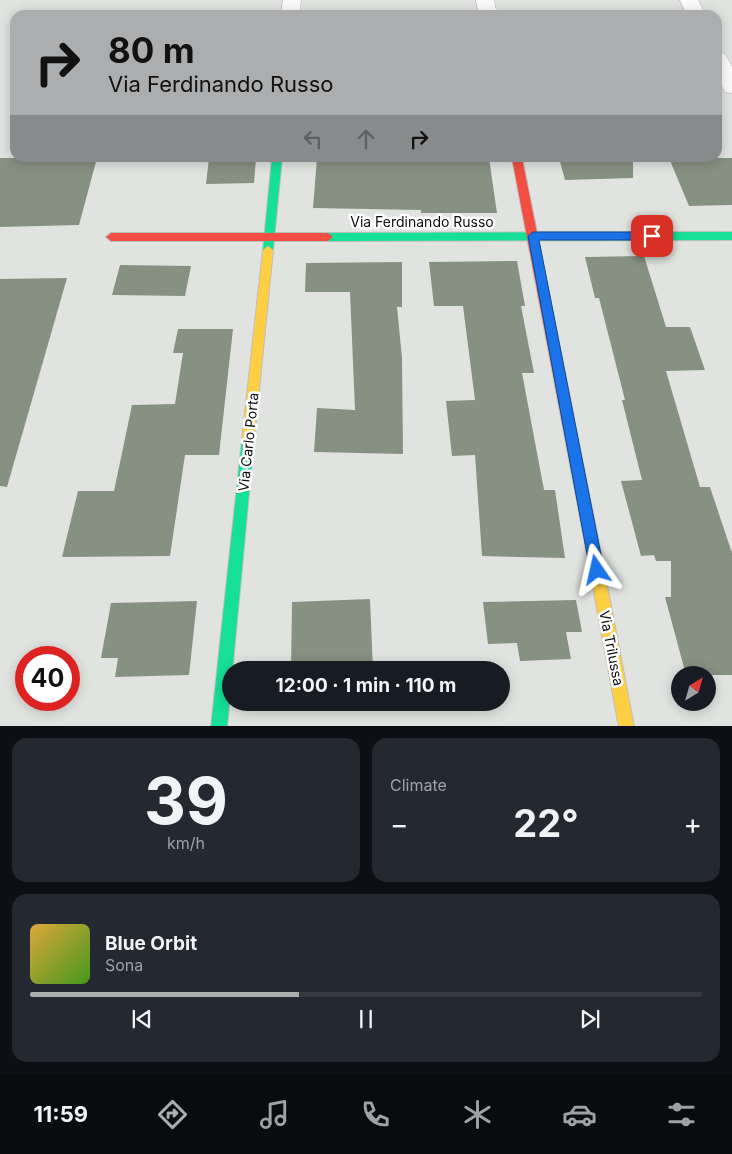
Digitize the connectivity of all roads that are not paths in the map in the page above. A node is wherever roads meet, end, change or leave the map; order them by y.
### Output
1 (722, 66) edge
2 (732, 87) edge
3 (277, 162) edge
4 (518, 162) edge
5 (270, 236) junction
6 (533, 236) junction
7 (732, 236) edge
8 (111, 237) dead end
9 (219, 726) edge
10 (628, 726) edge

1 - 2 street
3 - 5 street, Via Carlo Porta
4 - 6 street, Via Trilussa
5 - 6 street, Via Ferdinando Russo
5 - 8 street, Via Ferdinando Russo
5 - 9 street, Via Carlo Porta
6 - 7 street, Via Ferdinando Russo
6 - 10 street, Via Trilussa

